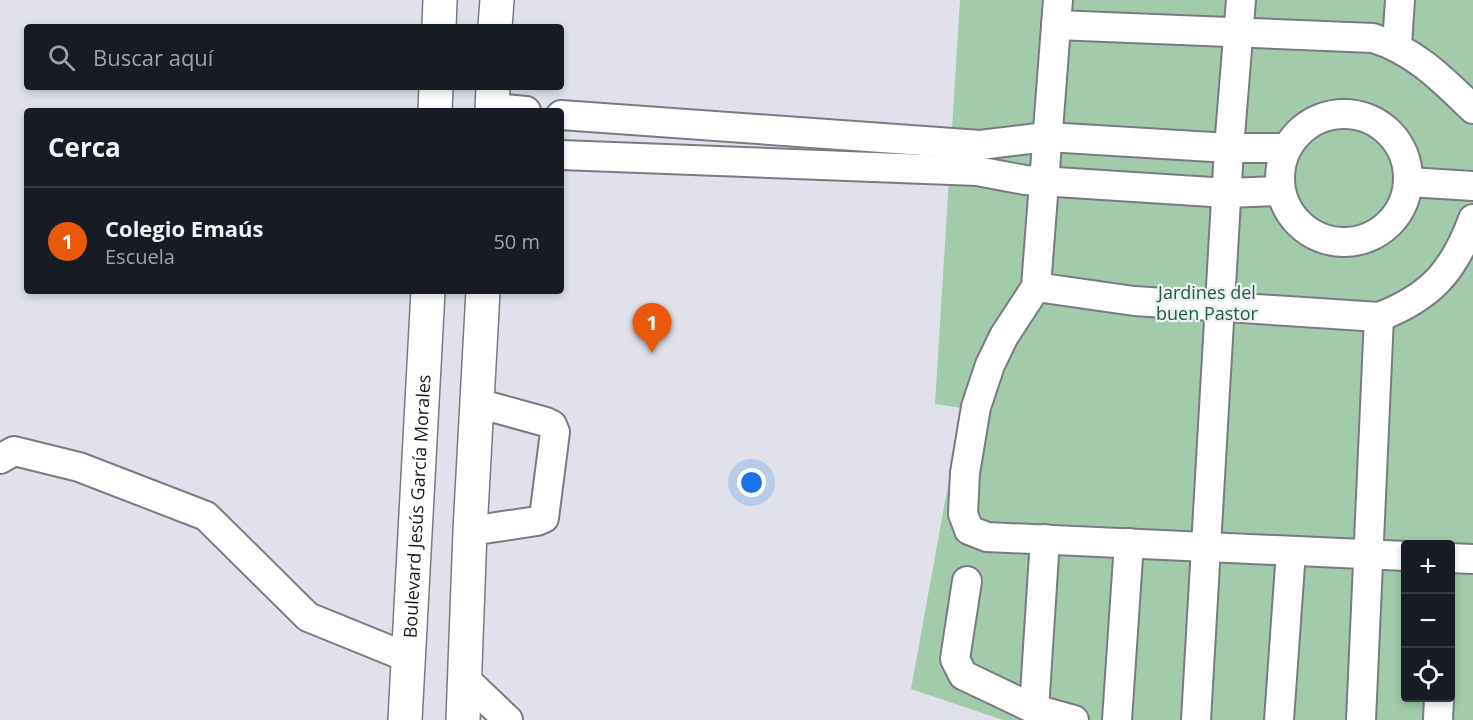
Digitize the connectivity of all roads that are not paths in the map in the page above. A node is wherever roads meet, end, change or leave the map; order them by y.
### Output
1 (440, 0) edge
2 (496, 0) edge
3 (1241, 0) edge
4 (1400, 0) edge
5 (1057, 13) edge
6 (439, 24) edge
7 (495, 24) edge
8 (1239, 33) junction
9 (1397, 45) junction
10 (436, 90) edge
11 (492, 102) edge
12 (435, 108) edge
13 (515, 108) edge
14 (1473, 109) edge
15 (564, 115) edge
16 (592, 118) junction
17 (695, 125) junction
18 (807, 132) junction
19 (1047, 137) junction
20 (922, 140) junction
21 (1229, 148) junction
22 (1287, 148) junction
23 (564, 155) edge
24 (592, 156) junction
25 (693, 160) junction
26 (804, 165) junction
27 (919, 170) junction
28 (1045, 181) junction
29 (1409, 182) junction
30 (1473, 186) edge
31 (1280, 191) junction
32 (1227, 193) junction
33 (1473, 219) edge
34 (1036, 287) junction
35 (428, 294) edge
36 (483, 294) edge
37 (1220, 308) junction
38 (1379, 317) junction
39 (477, 403) junction
40 (421, 450) junction
41 (0, 459) edge
42 (470, 531) junction
43 (1045, 539) junction
44 (1129, 543) junction
45 (1205, 547) junction
46 (1291, 551) junction
47 (1370, 554) junction
48 (1401, 556) edge
49 (1455, 558) edge
50 (1473, 559) edge
51 (967, 581) dead end
52 (408, 658) junction
53 (466, 680) junction
54 (1439, 702) edge
55 (1034, 709) junction
56 (405, 720) edge
57 (427, 720) edge
58 (463, 720) edge
59 (508, 720) edge
60 (1074, 720) edge
61 (1117, 720) edge
62 (1196, 720) edge
63 (1279, 720) edge
64 (1361, 720) edge
65 (1438, 720) edge

1 - 6 main road
2 - 7 main road
3 - 8 lane
4 - 9 lane
5 - 8 lane
5 - 19 lane
8 - 9 lane
8 - 21 lane
9 - 14 lane
10 - 12 main road
11 - 13 lane
15 - 16 lane
16 - 17 lane
16 - 24 lane
17 - 18 lane
17 - 25 lane
18 - 20 lane
18 - 26 lane
19 - 20 lane
19 - 21 lane
19 - 28 lane
20 - 27 lane
21 - 22 lane
21 - 32 lane
22 - 29 lane
22 - 31 lane
23 - 24 lane
24 - 25 lane
25 - 26 lane
26 - 27 lane
27 - 28 lane
28 - 32 lane
28 - 34 lane
29 - 30 lane
29 - 31 lane
31 - 32 lane
32 - 37 lane
33 - 38 lane
34 - 37 lane
34 - 43 lane
35 - 40 main road, Boulevard Jesús García Morales
36 - 39 main road
37 - 38 lane
37 - 45 lane
38 - 47 lane
39 - 42 main road
39 - 42 lane
40 - 52 main road, Boulevard Jesús García Morales
40 - 57 main road
41 - 52 lane
42 - 53 main road
43 - 44 lane
43 - 55 lane
44 - 45 lane
44 - 61 lane
45 - 46 lane
45 - 62 lane
46 - 47 lane
46 - 63 lane
47 - 48 lane
47 - 64 lane
49 - 50 lane
51 - 55 lane
52 - 56 main road, Boulevard Jesús García Morales
53 - 58 main road
53 - 59 lane
54 - 65 lane
55 - 60 lane

